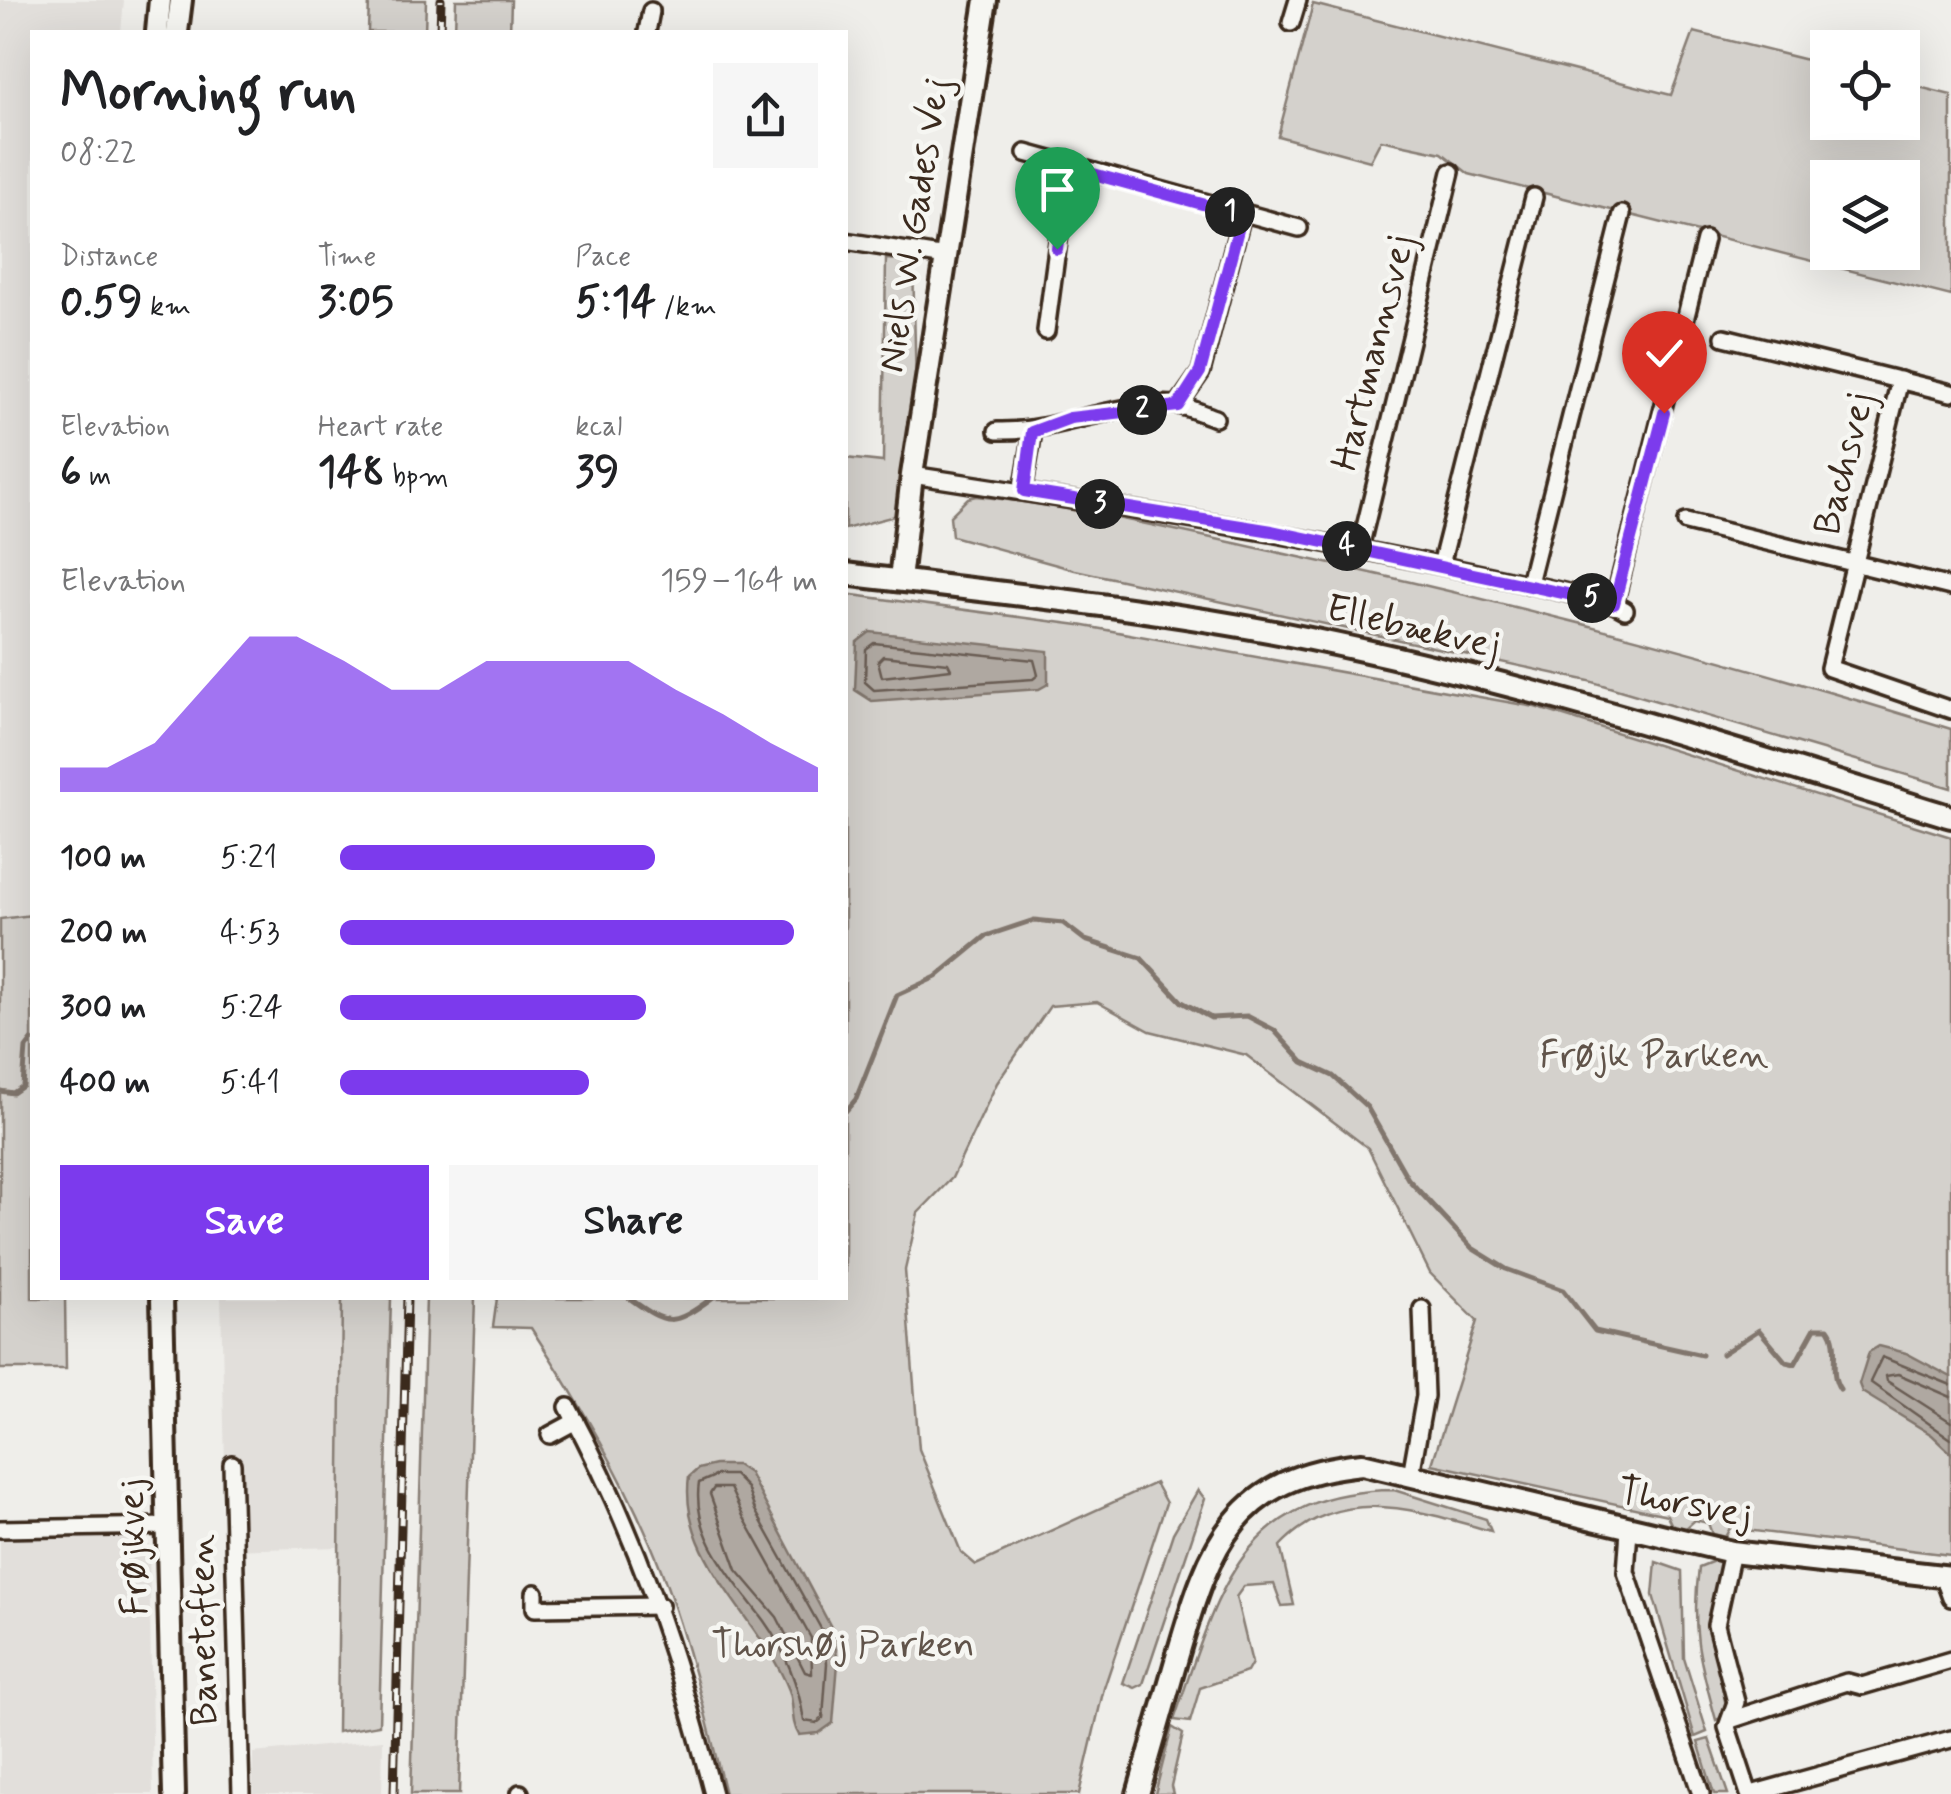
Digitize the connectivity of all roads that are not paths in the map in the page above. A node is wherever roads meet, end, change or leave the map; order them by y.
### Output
1 (160, 0) edge
2 (180, 0) edge
3 (986, 0) edge
4 (1298, 0) edge
5 (651, 11) dead end
6 (1291, 23) dead end
7 (158, 30) edge
8 (177, 30) edge
9 (648, 30) edge
10 (1026, 153) dead end
11 (1068, 167) junction
12 (1451, 172) dead end
13 (1534, 198) dead end
14 (1622, 214) dead end
15 (1242, 215) junction
16 (1298, 228) dead end
17 (1705, 240) dead end
18 (848, 241) edge
19 (946, 257) junction
20 (1046, 331) dead end
21 (1724, 336) dead end
22 (1900, 380) junction
23 (1951, 393) edge
24 (1178, 406) junction
25 (1215, 418) dead end
26 (997, 432) dead end
27 (1032, 432) junction
28 (912, 474) junction
29 (1024, 491) junction
30 (1686, 522) dead end
31 (1360, 548) junction
32 (1442, 564) junction
33 (1853, 564) junction
34 (848, 574) edge
35 (900, 580) junction
36 (1528, 583) junction
37 (1951, 587) edge
38 (1951, 710) edge
39 (1951, 817) edge
40 (162, 1300) edge
41 (1422, 1309) dead end
42 (550, 1435) dead end
43 (232, 1464) dead end
44 (1411, 1475) junction
45 (168, 1526) junction
46 (0, 1529) edge
47 (1629, 1530) junction
48 (1732, 1552) junction
49 (1947, 1576) edge
50 (535, 1593) dead end
51 (1951, 1598) edge
52 (660, 1606) junction
53 (1951, 1660) edge
54 (1730, 1720) junction
55 (1951, 1739) edge
56 (1786, 1789) edge
57 (174, 1794) edge
58 (241, 1794) edge
59 (712, 1794) edge
60 (1138, 1794) edge
61 (1701, 1794) edge
62 (1750, 1794) edge

1 - 7 street
2 - 8 street
3 - 19 street, Niels W. Gades Vej
4 - 6 street
5 - 9 street
10 - 11 street
11 - 15 street
11 - 20 street
12 - 31 street, Hartmannsvej
13 - 32 street
14 - 36 street
15 - 16 street
15 - 24 street
17 - 36 street
18 - 19 street
19 - 28 street, Niels W. Gades Vej
21 - 22 street, Bachsvej
22 - 23 street, Bachsvej
22 - 33 street, Bachsvej
24 - 25 street
24 - 27 street
26 - 27 street
27 - 29 street
28 - 29 street
28 - 35 street, Niels W. Gades Vej
29 - 31 street
30 - 33 street, Bachsvej
31 - 32 street
32 - 36 street
33 - 37 street, Bachsvej
33 - 38 street, Bachsvej
34 - 35 street, Ellebækvej
35 - 39 street, Ellebækvej
40 - 45 street, Frøjkvej
41 - 44 street
42 - 52 street
43 - 58 street, Banetoften
44 - 47 street, Thorsvej
44 - 60 street, Thorsvej
45 - 46 street
45 - 57 street, Frøjkvej
47 - 48 street, Thorsvej
47 - 61 street
48 - 49 street, Thorsvej
48 - 54 street
49 - 51 street
50 - 52 street
52 - 59 street
53 - 54 street
54 - 62 street
55 - 56 street
56 - 62 street

